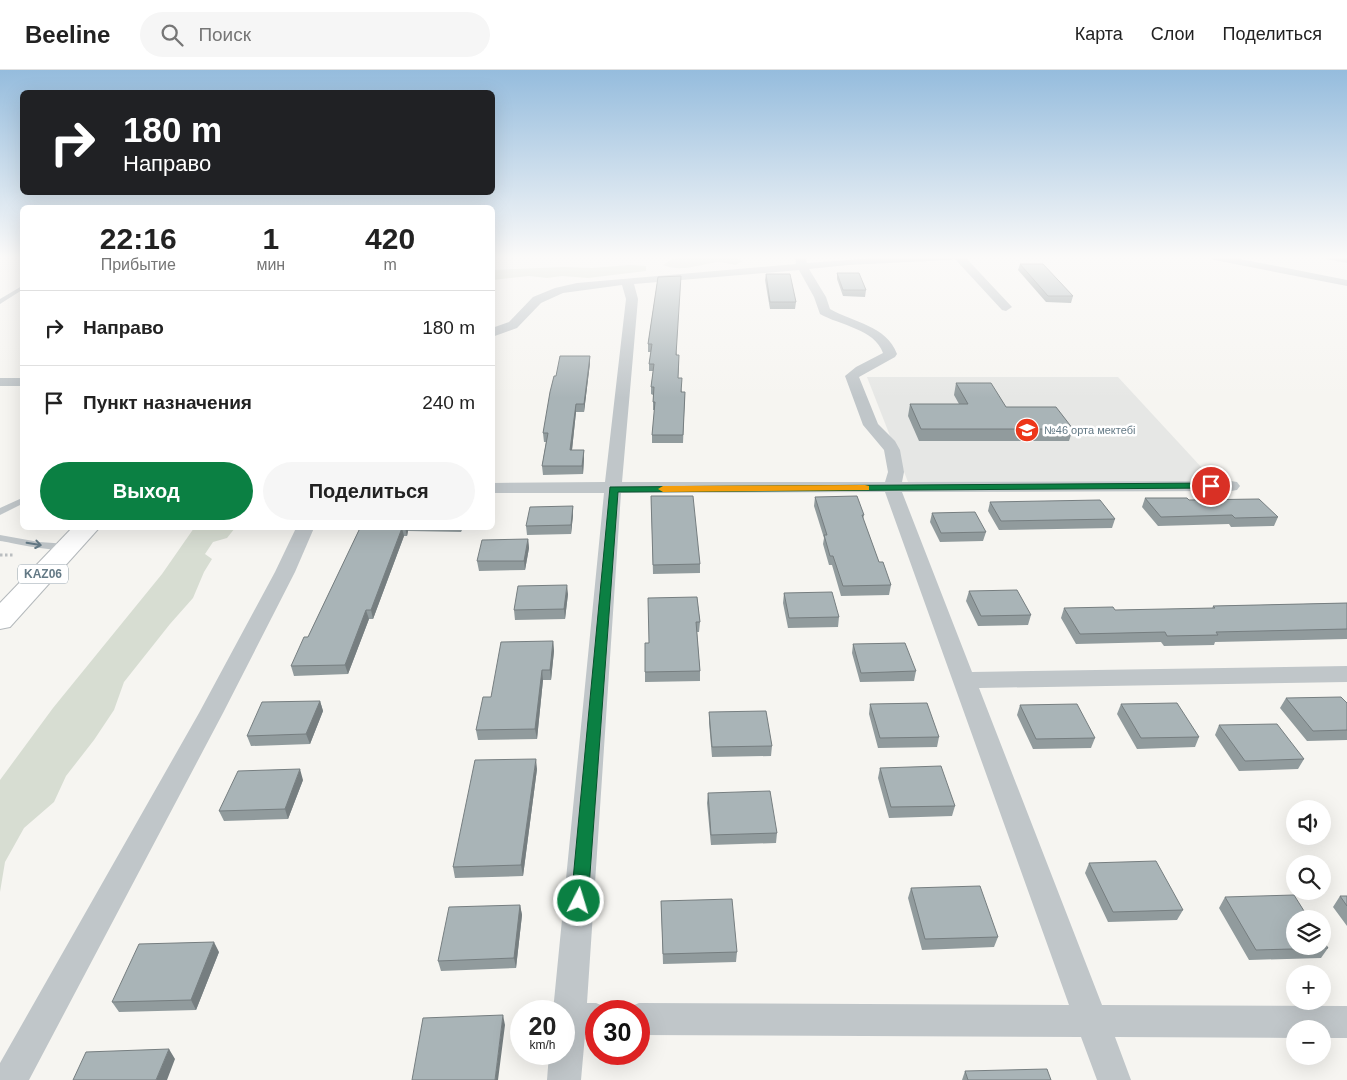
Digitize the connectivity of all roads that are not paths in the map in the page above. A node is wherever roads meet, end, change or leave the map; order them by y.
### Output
1 (533, 304) edge
2 (631, 304) edge
3 (822, 304) edge
4 (1003, 304) edge
5 (1006, 307) dead end
6 (495, 332) edge
7 (0, 382) edge
8 (20, 382) edge
9 (1231, 486) dead end
10 (495, 488) edge
11 (892, 488) junction
12 (613, 489) junction
13 (20, 502) edge
14 (0, 512) edge
15 (84, 530) edge
16 (304, 530) edge
17 (0, 538) edge
18 (68, 547) junction
19 (0, 620) edge
20 (1347, 674) edge
21 (965, 680) junction
22 (583, 1019) edge
23 (650, 1020) edge
24 (1092, 1021) junction
25 (1347, 1022) edge
26 (10, 1080) edge
27 (564, 1080) edge
28 (1114, 1080) edge

1 - 6 street
2 - 12 street
3 - 11 street
4 - 5 street
7 - 8 street
9 - 11 street
10 - 12 street
11 - 12 street
11 - 21 street
12 - 22 street
13 - 14 lane
15 - 18 highway, KАZ06
16 - 26 street
17 -> 18 lane
18 - 19 highway, KАZ06
20 - 21 street
21 - 24 street
22 - 27 street
23 - 24 street
24 - 25 street
24 - 28 street

